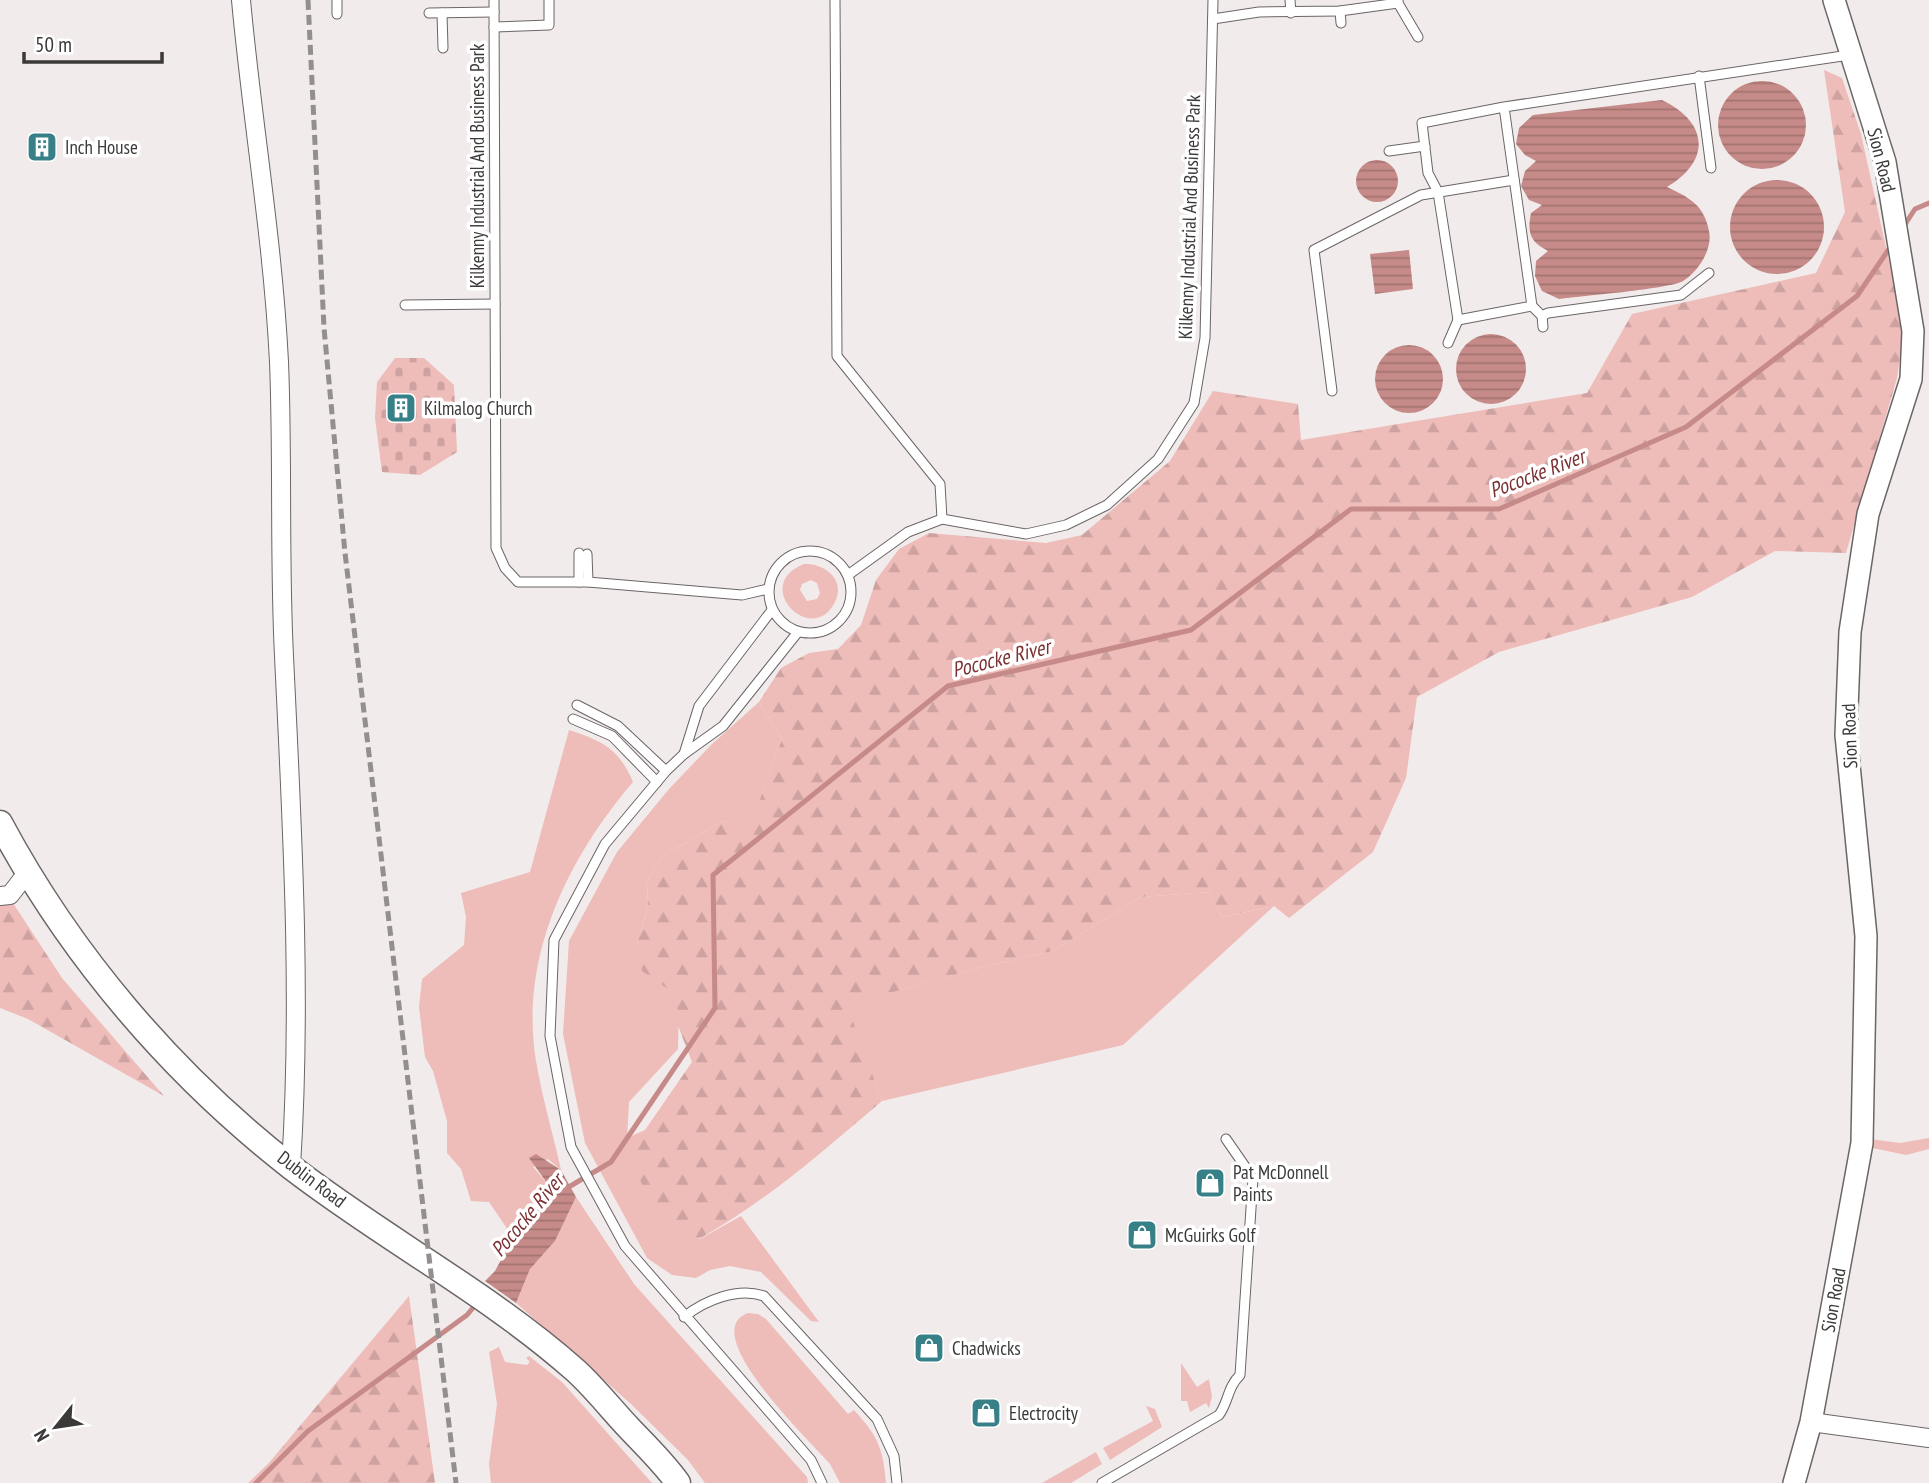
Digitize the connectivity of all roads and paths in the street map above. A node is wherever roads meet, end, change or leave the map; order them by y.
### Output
1 (241, 0) edge
2 (337, 0) edge
3 (448, 0) edge
4 (494, 0) edge
5 (549, 0) edge
6 (835, 0) edge
7 (1213, 0) edge
8 (1290, 0) edge
9 (1834, 0) edge
10 (1398, 2) edge
11 (1340, 11) junction
12 (494, 12) junction
13 (429, 13) dead end
14 (445, 13) junction
15 (1291, 13) junction
16 (337, 14) dead end
17 (1213, 19) junction
18 (1341, 23) dead end
19 (494, 27) junction
20 (1418, 37) dead end
21 (443, 48) dead end
22 (1851, 54) junction
23 (1699, 76) junction
24 (1504, 107) junction
25 (1425, 146) junction
26 (1389, 150) dead end
27 (1711, 168) dead end
28 (1514, 180) junction
29 (1438, 192) junction
30 (1709, 272) dead end
31 (495, 304) junction
32 (405, 305) dead end
33 (1532, 306) junction
34 (1542, 316) junction
35 (1458, 320) junction
36 (1543, 327) dead end
37 (1448, 343) dead end
38 (1332, 391) dead end
39 (942, 519) junction
40 (583, 553) dead end
41 (848, 575) junction
42 (583, 582) junction
43 (768, 589) junction
44 (772, 610) junction
45 (798, 632) junction
46 (577, 705) dead end
47 (573, 719) dead end
48 (684, 754) junction
49 (666, 771) junction
50 (657, 782) junction
51 (0, 823) edge
52 (27, 873) junction
53 (0, 896) edge
54 (1226, 1139) dead end
55 (291, 1166) junction
56 (684, 1317) junction
57 (1811, 1422) junction
58 (1929, 1438) edge
59 (678, 1483) edge
60 (822, 1483) edge
61 (897, 1483) edge
62 (1102, 1483) edge
63 (1794, 1483) edge

1 - 55 street
2 - 16 lane
3 - 14 lane
4 - 12 lane, Kilkenny Industrial And Business Park
5 - 19 lane, Kilkenny Industrial And Business Park
6 - 39 lane
7 - 17 lane, Kilkenny Industrial And Business Park
8 - 15 lane
9 - 22 street, Sion Road
10 - 11 lane
10 - 20 lane
11 - 15 lane
11 - 18 lane
12 - 14 lane
12 - 19 lane, Kilkenny Industrial And Business Park
13 - 14 lane
14 - 21 lane
15 - 17 lane
17 - 39 lane, Kilkenny Industrial And Business Park
19 - 31 lane, Kilkenny Industrial And Business Park
22 - 23 lane
22 - 57 street, Sion Road
23 - 24 lane
23 - 27 lane
24 - 25 lane
24 - 28 lane
25 - 26 lane
25 - 29 lane
28 - 29 lane
28 - 33 lane
29 - 35 lane
29 - 38 lane
30 - 34 lane
31 - 32 lane, Kilkenny Industrial And Business Park
31 - 42 lane, Kilkenny Industrial And Business Park
33 - 34 lane
33 - 35 lane
34 - 36 lane
35 - 37 lane
39 - 41 lane
40 - 42 lane
41 - 43 lane
41 - 45 lane
42 - 43 lane, Kilkenny Industrial And Business Park
43 - 44 lane
44 - 45 lane
44 - 48 lane
45 - 48 lane
46 - 49 lane
47 - 50 lane
48 - 49 lane
49 - 50 lane
50 - 56 lane
51 - 52 main road, Dublin Road
52 - 53 street
52 - 55 main road, Dublin Road
54 - 62 lane
55 - 59 main road, Dublin Road
56 - 60 lane
56 - 61 lane
57 - 58 street
57 - 63 street, Sion Road

